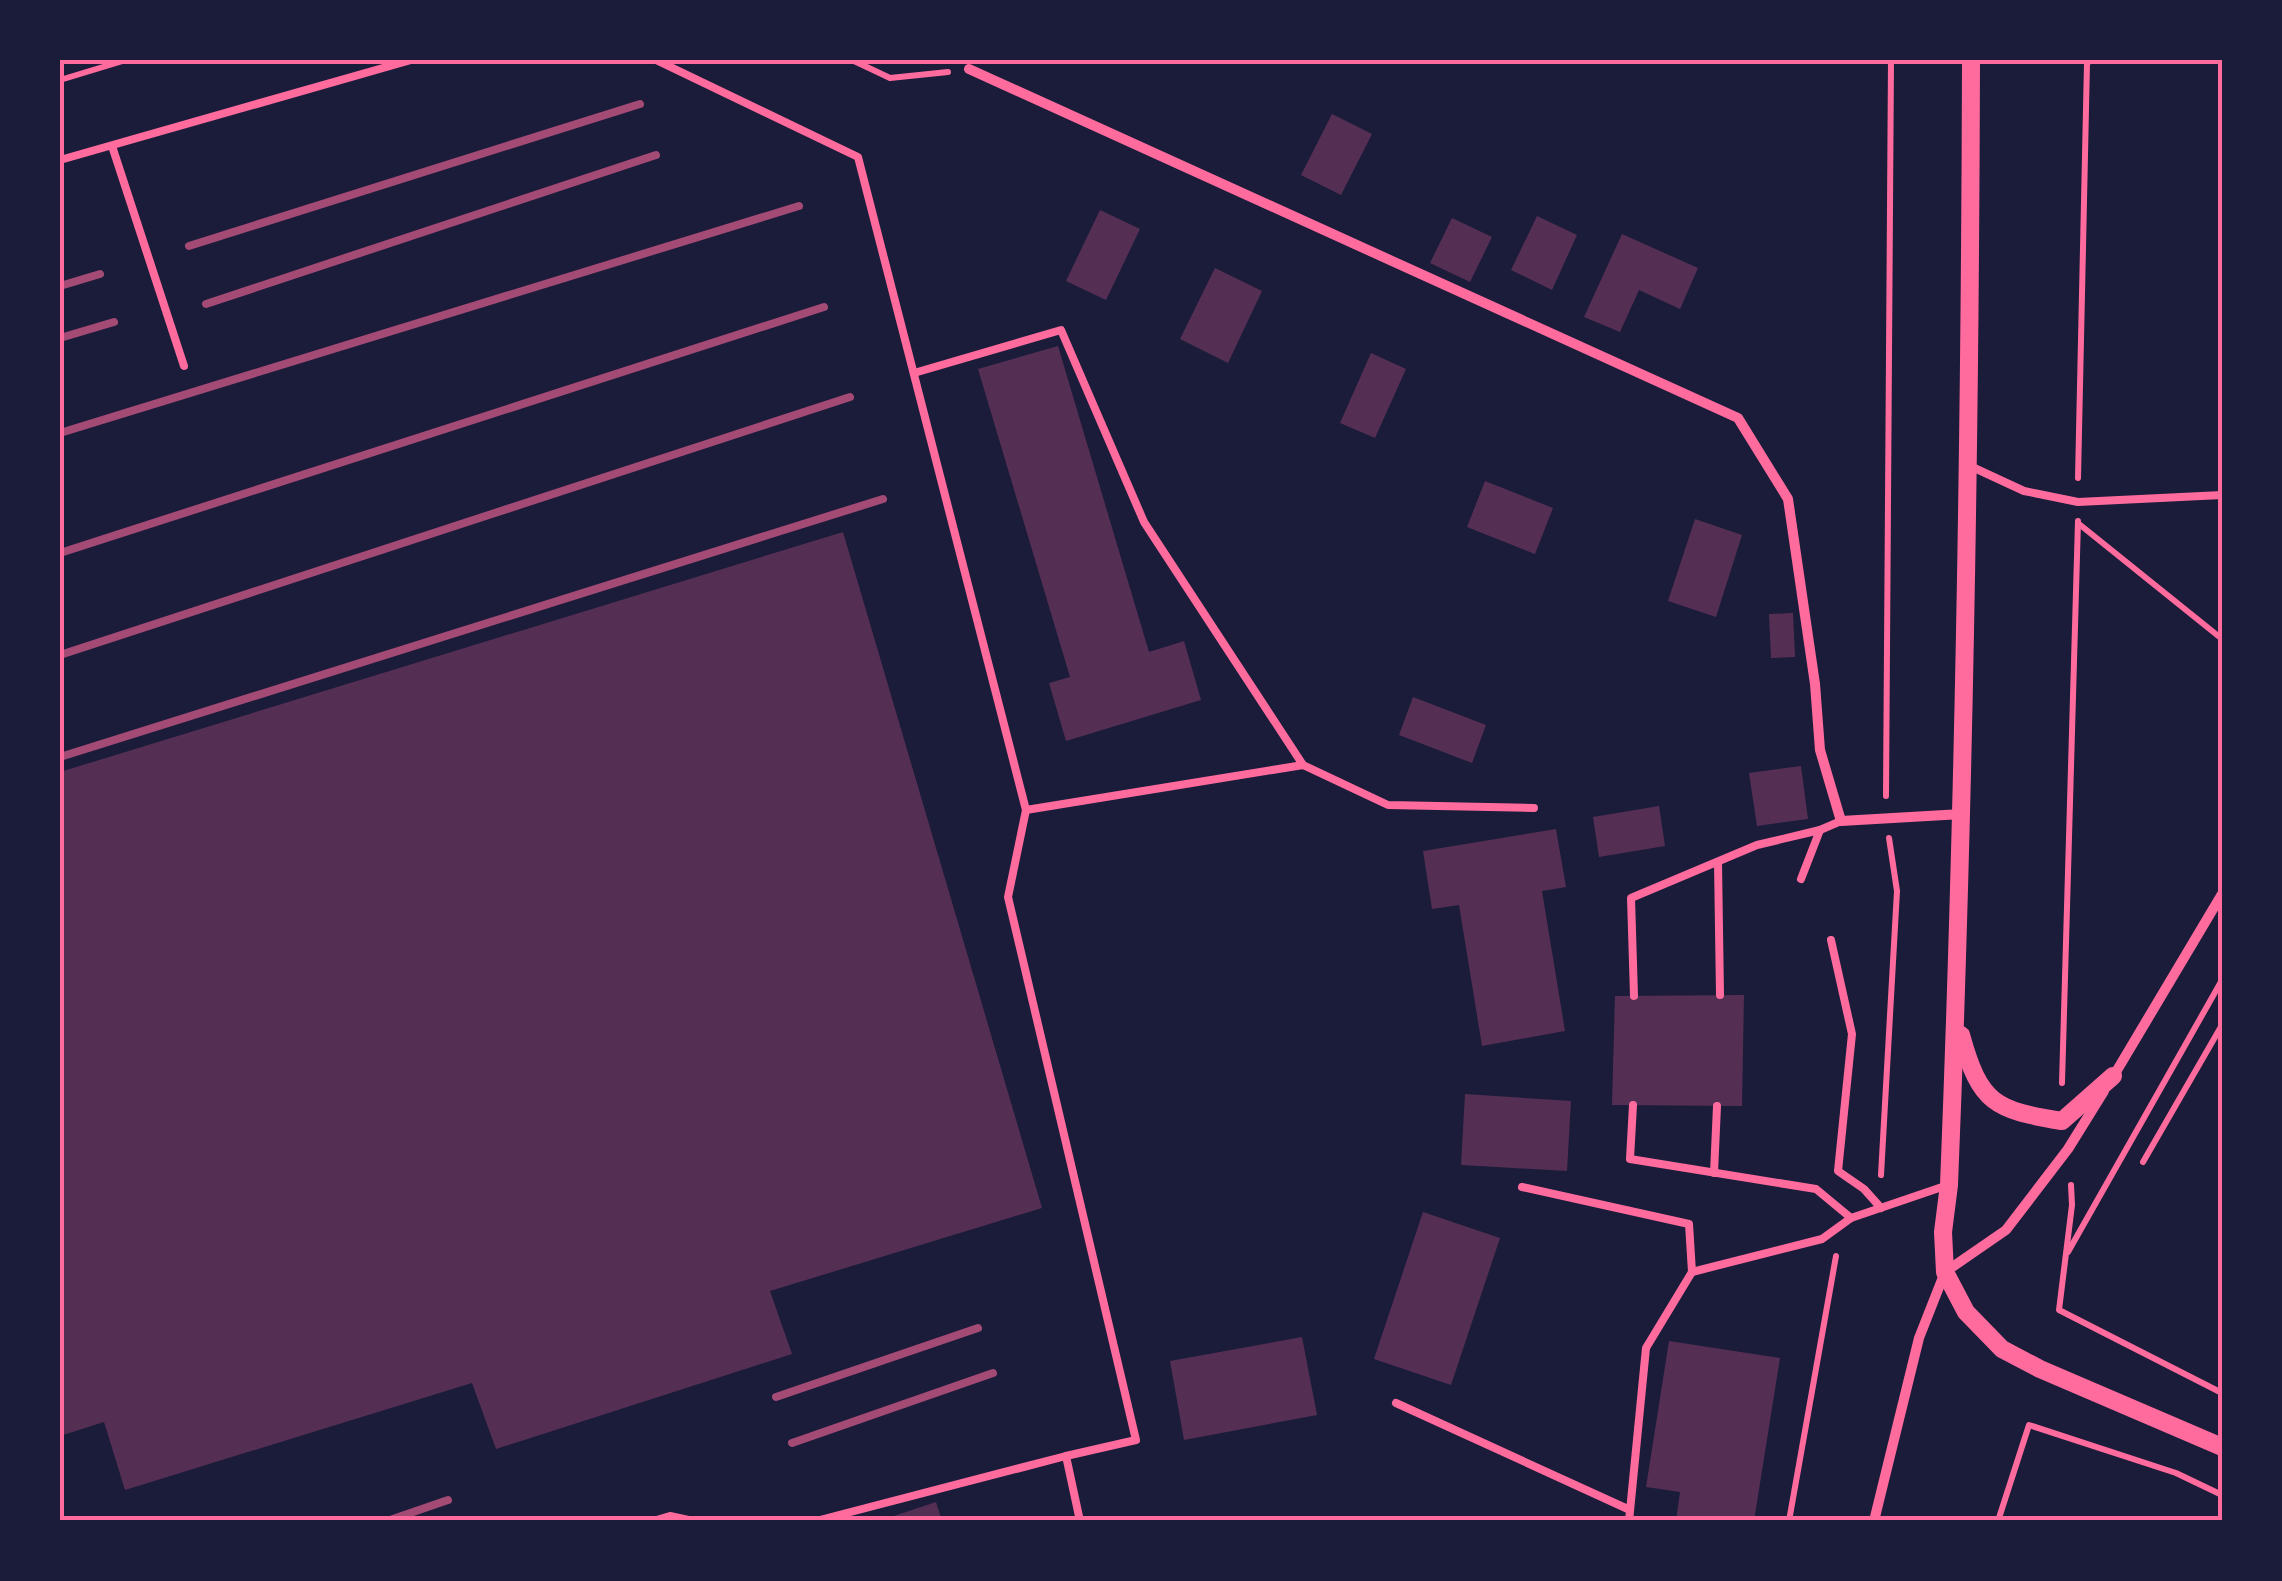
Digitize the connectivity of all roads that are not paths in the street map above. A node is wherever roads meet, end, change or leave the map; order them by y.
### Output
1 (411, 60) edge
2 (656, 60) edge
3 (1970, 60) edge
4 (969, 70) road end
5 (112, 146) junction
6 (60, 160) edge
7 (184, 366) dead end
8 (914, 374) junction
9 (1970, 466) junction
10 (2222, 496) edge
11 (1303, 765) junction
12 (1534, 808) dead end
13 (1026, 810) junction
14 (1962, 814) junction
15 (1841, 820) junction
16 (1820, 830) junction
17 (1718, 862) junction
18 (1800, 879) dead end
19 (2222, 894) edge
20 (1831, 940) dead end
21 (1720, 995) dead end
22 (1634, 996) dead end
23 (1956, 1016) junction
24 (2113, 1076) junction
25 (1633, 1104) dead end
26 (1717, 1106) dead end
27 (1714, 1172) junction
28 (1948, 1185) junction
29 (1522, 1187) dead end
30 (1881, 1208) junction
31 (1852, 1218) junction
32 (1692, 1272) junction
33 (1945, 1272) junction
34 (1396, 1403) dead end
35 (2222, 1447) edge
36 (1066, 1456) junction
37 (1630, 1510) junction
38 (653, 1521) edge
39 (693, 1521) edge
40 (816, 1521) edge
41 (1080, 1521) edge
42 (1629, 1521) edge
43 (1874, 1521) edge

1 - 5 lane
2 - 8 lane
3 - 9 street
4 - 15 street
5 - 6 lane
5 - 7 lane
8 - 11 lane
8 - 13 lane
9 - 10 lane
9 - 14 street
11 - 12 lane
11 - 13 lane
13 - 36 lane
14 - 15 street
14 - 23 street
15 - 16 lane
16 - 17 lane
16 - 18 lane
17 - 21 lane
17 - 22 lane
19 - 24 street
20 - 30 lane
23 - 24 street
23 - 28 street
24 - 33 street
25 - 27 lane
26 - 27 lane
27 - 31 lane
28 - 30 lane
28 - 33 street
29 - 32 lane
30 - 31 lane
31 - 32 lane
32 - 37 lane
33 - 35 street
33 - 43 street
34 - 37 lane
36 - 40 lane
36 - 41 lane
37 - 42 lane
38 - 39 lane

